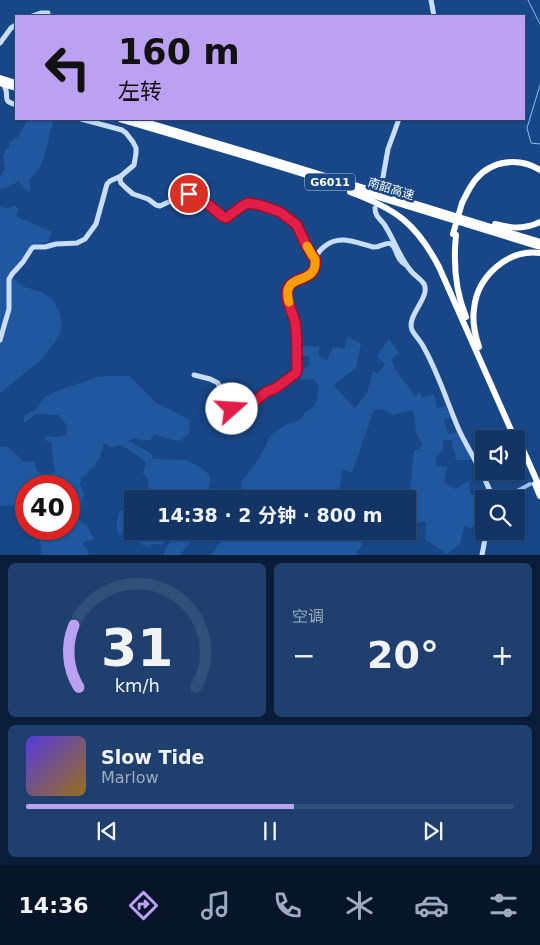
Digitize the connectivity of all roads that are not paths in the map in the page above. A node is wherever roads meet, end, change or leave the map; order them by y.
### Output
1 (431, 0) edge
2 (35, 15) edge
3 (47, 15) edge
4 (434, 15) edge
5 (15, 26) edge
6 (0, 43) edge
7 (0, 78) edge
8 (0, 83) edge
9 (15, 83) edge
10 (15, 88) edge
11 (15, 105) edge
12 (86, 120) edge
13 (123, 120) edge
14 (139, 120) edge
15 (399, 120) edge
16 (278, 166) junction
17 (540, 170) edge
18 (540, 175) edge
19 (121, 176) junction
20 (381, 188) dead end
21 (395, 197) junction
22 (464, 204) junction
23 (375, 208) dead end
24 (540, 222) edge
25 (454, 234) junction
26 (540, 242) edge
27 (540, 247) edge
28 (540, 253) edge
29 (315, 259) junction
30 (406, 266) junction
31 (462, 317) junction
32 (0, 340) edge
33 (482, 358) junction
34 (194, 375) dead end
35 (512, 430) edge
36 (525, 461) edge
37 (530, 484) dead end
38 (540, 488) edge
39 (489, 490) edge
40 (519, 490) edge
41 (540, 496) edge
42 (484, 540) edge
43 (482, 555) edge

1 - 4 street
2 - 3 street
5 - 6 street
7 - 9 highway, bridge
7 - 11 street
8 - 10 highway, bridge
12 - 19 street
13 - 16 highway, 南韶高速 / G6011
14 - 21 highway, 南韶高速 / G6011
15 - 20 street
16 - 27 highway, 南韶高速 / G6011
16 - 31 highway
17 - 22 highway
18 - 22 highway
19 - 29 street
19 - 32 street
21 - 24 highway
21 - 26 highway, 南韶高速 / G6011
22 - 25 highway, bridge
23 - 30 street
25 - 31 highway
25 - 33 highway
28 - 33 highway
29 - 30 street
29 - 34 street
30 - 39 street
31 - 35 highway
33 - 38 highway
36 - 41 highway
37 - 40 street
42 - 43 street

